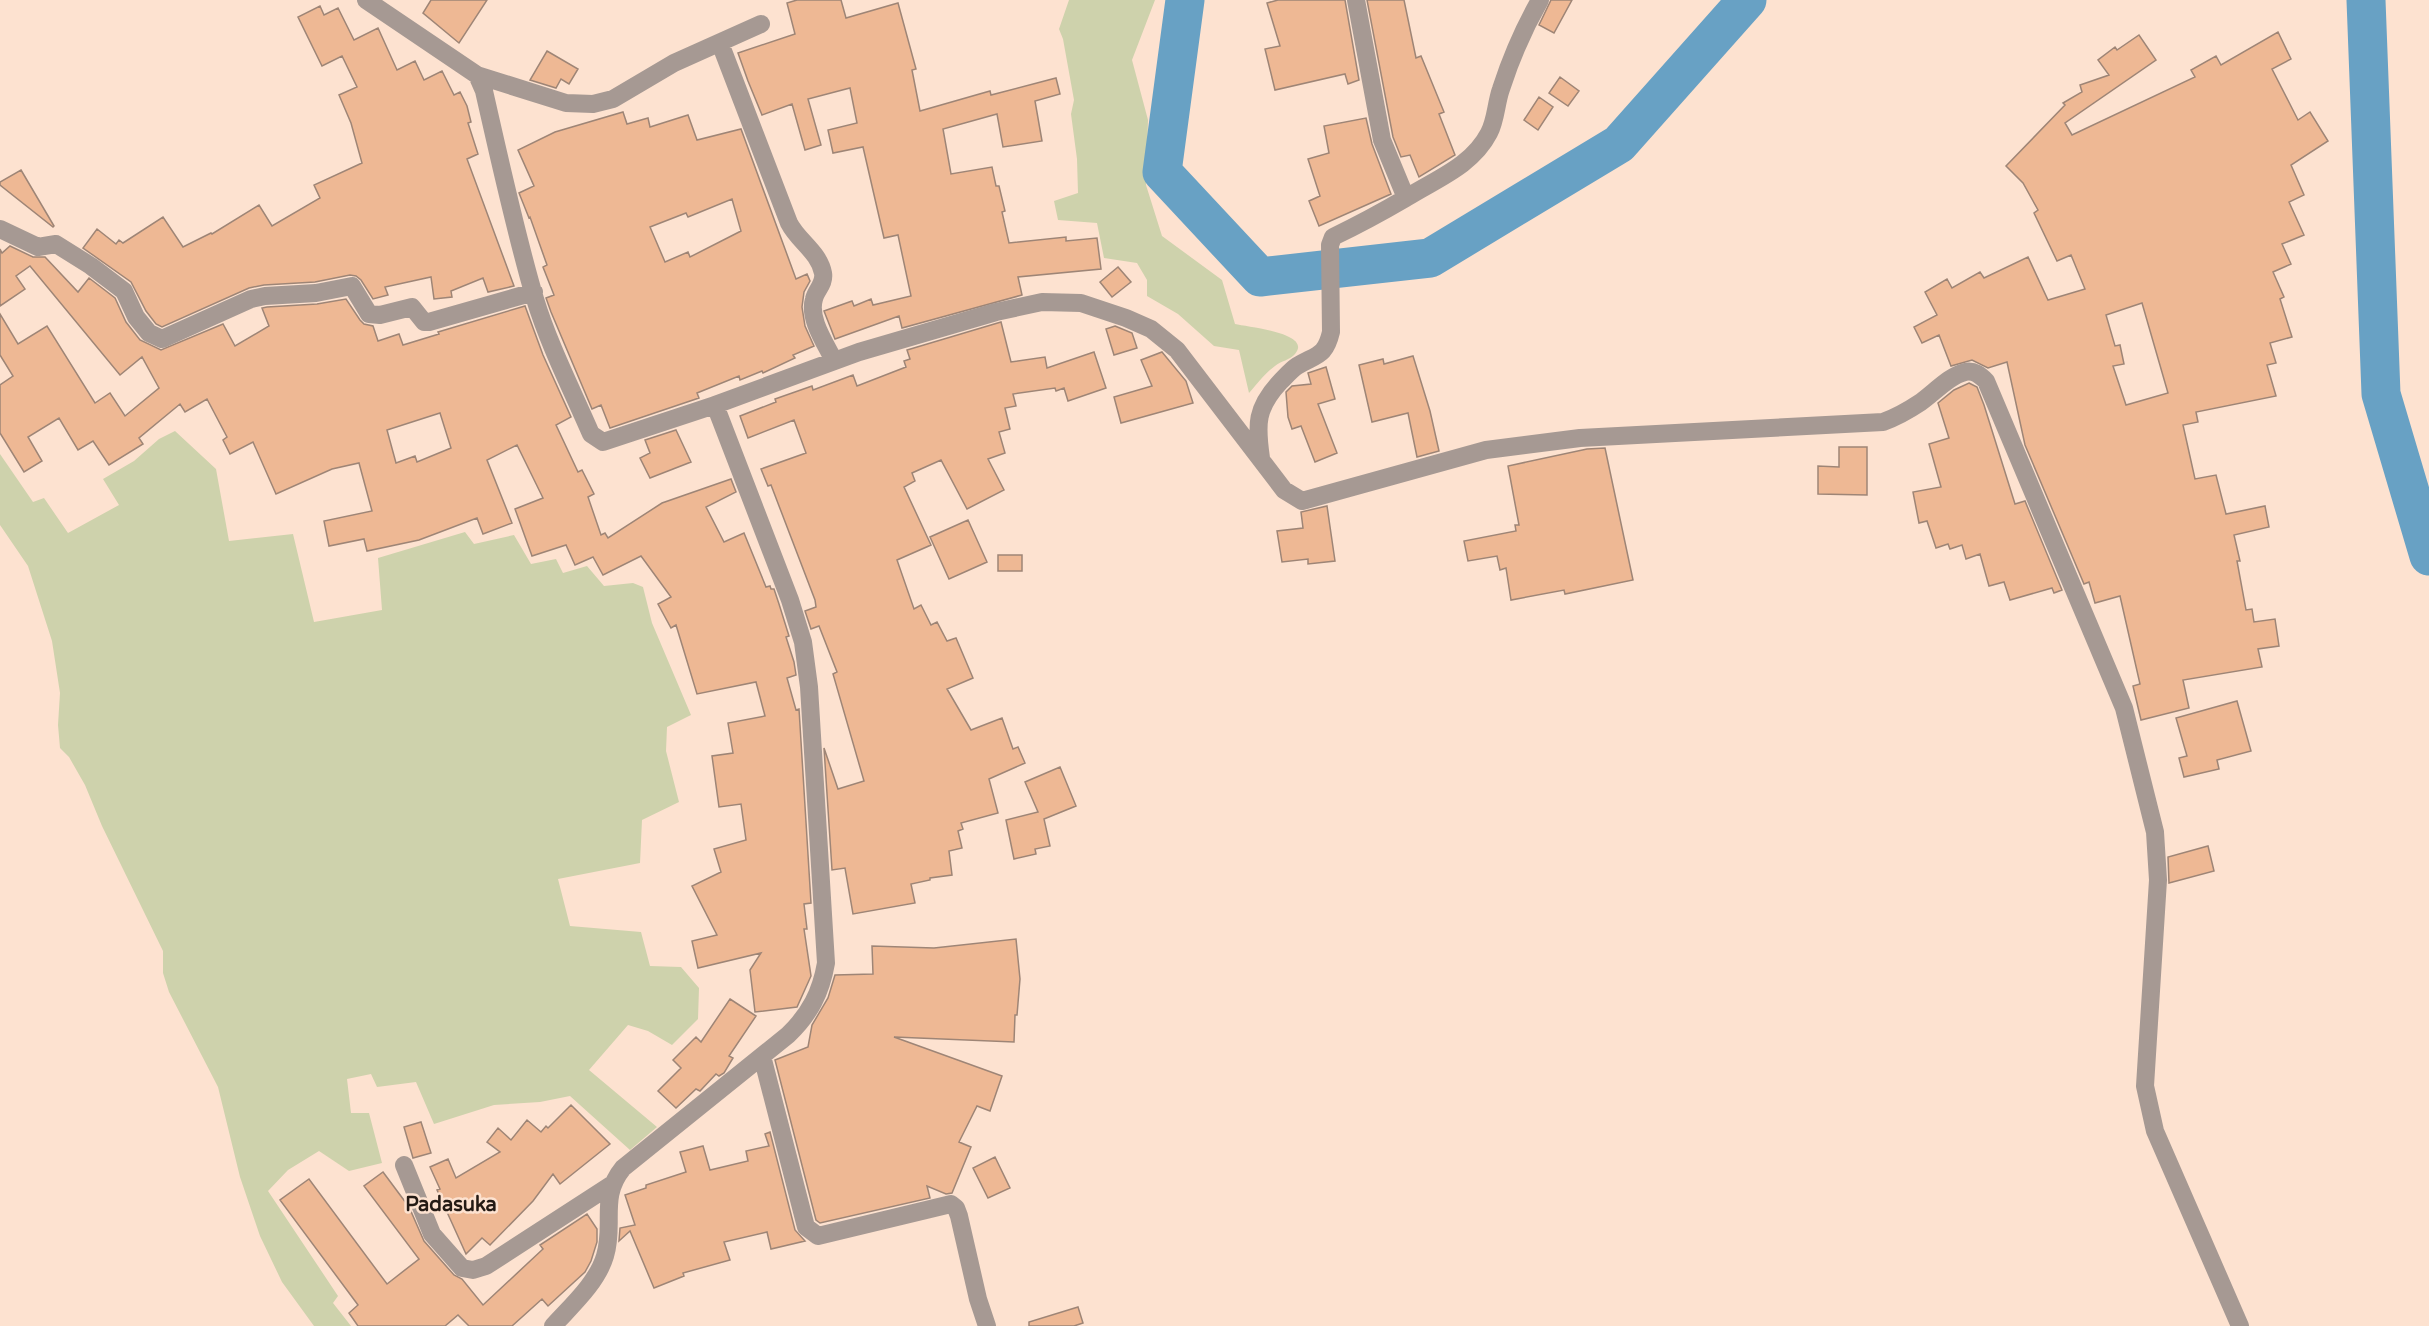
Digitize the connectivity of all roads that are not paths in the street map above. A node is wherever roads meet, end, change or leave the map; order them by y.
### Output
1 (366, 0) edge
2 (1356, 0) edge
3 (1540, 0) edge
4 (761, 24) dead end
5 (720, 43) junction
6 (477, 75) junction
7 (1406, 198) junction
8 (0, 229) edge
9 (534, 292) junction
10 (834, 361) junction
11 (715, 405) junction
12 (1262, 460) junction
13 (762, 1056) junction
14 (404, 1164) dead end
15 (611, 1185) junction
16 (553, 1326) edge
17 (987, 1326) edge
18 (2240, 1326) edge

1 - 6 street
2 - 7 street
3 - 7 street
4 - 5 street
5 - 6 street
5 - 10 street
6 - 9 street
7 - 12 street
8 - 9 street
9 - 11 street
10 - 11 street
10 - 12 street
11 - 13 street
12 - 18 street
13 - 15 street
13 - 17 street
14 - 15 street
15 - 16 street

